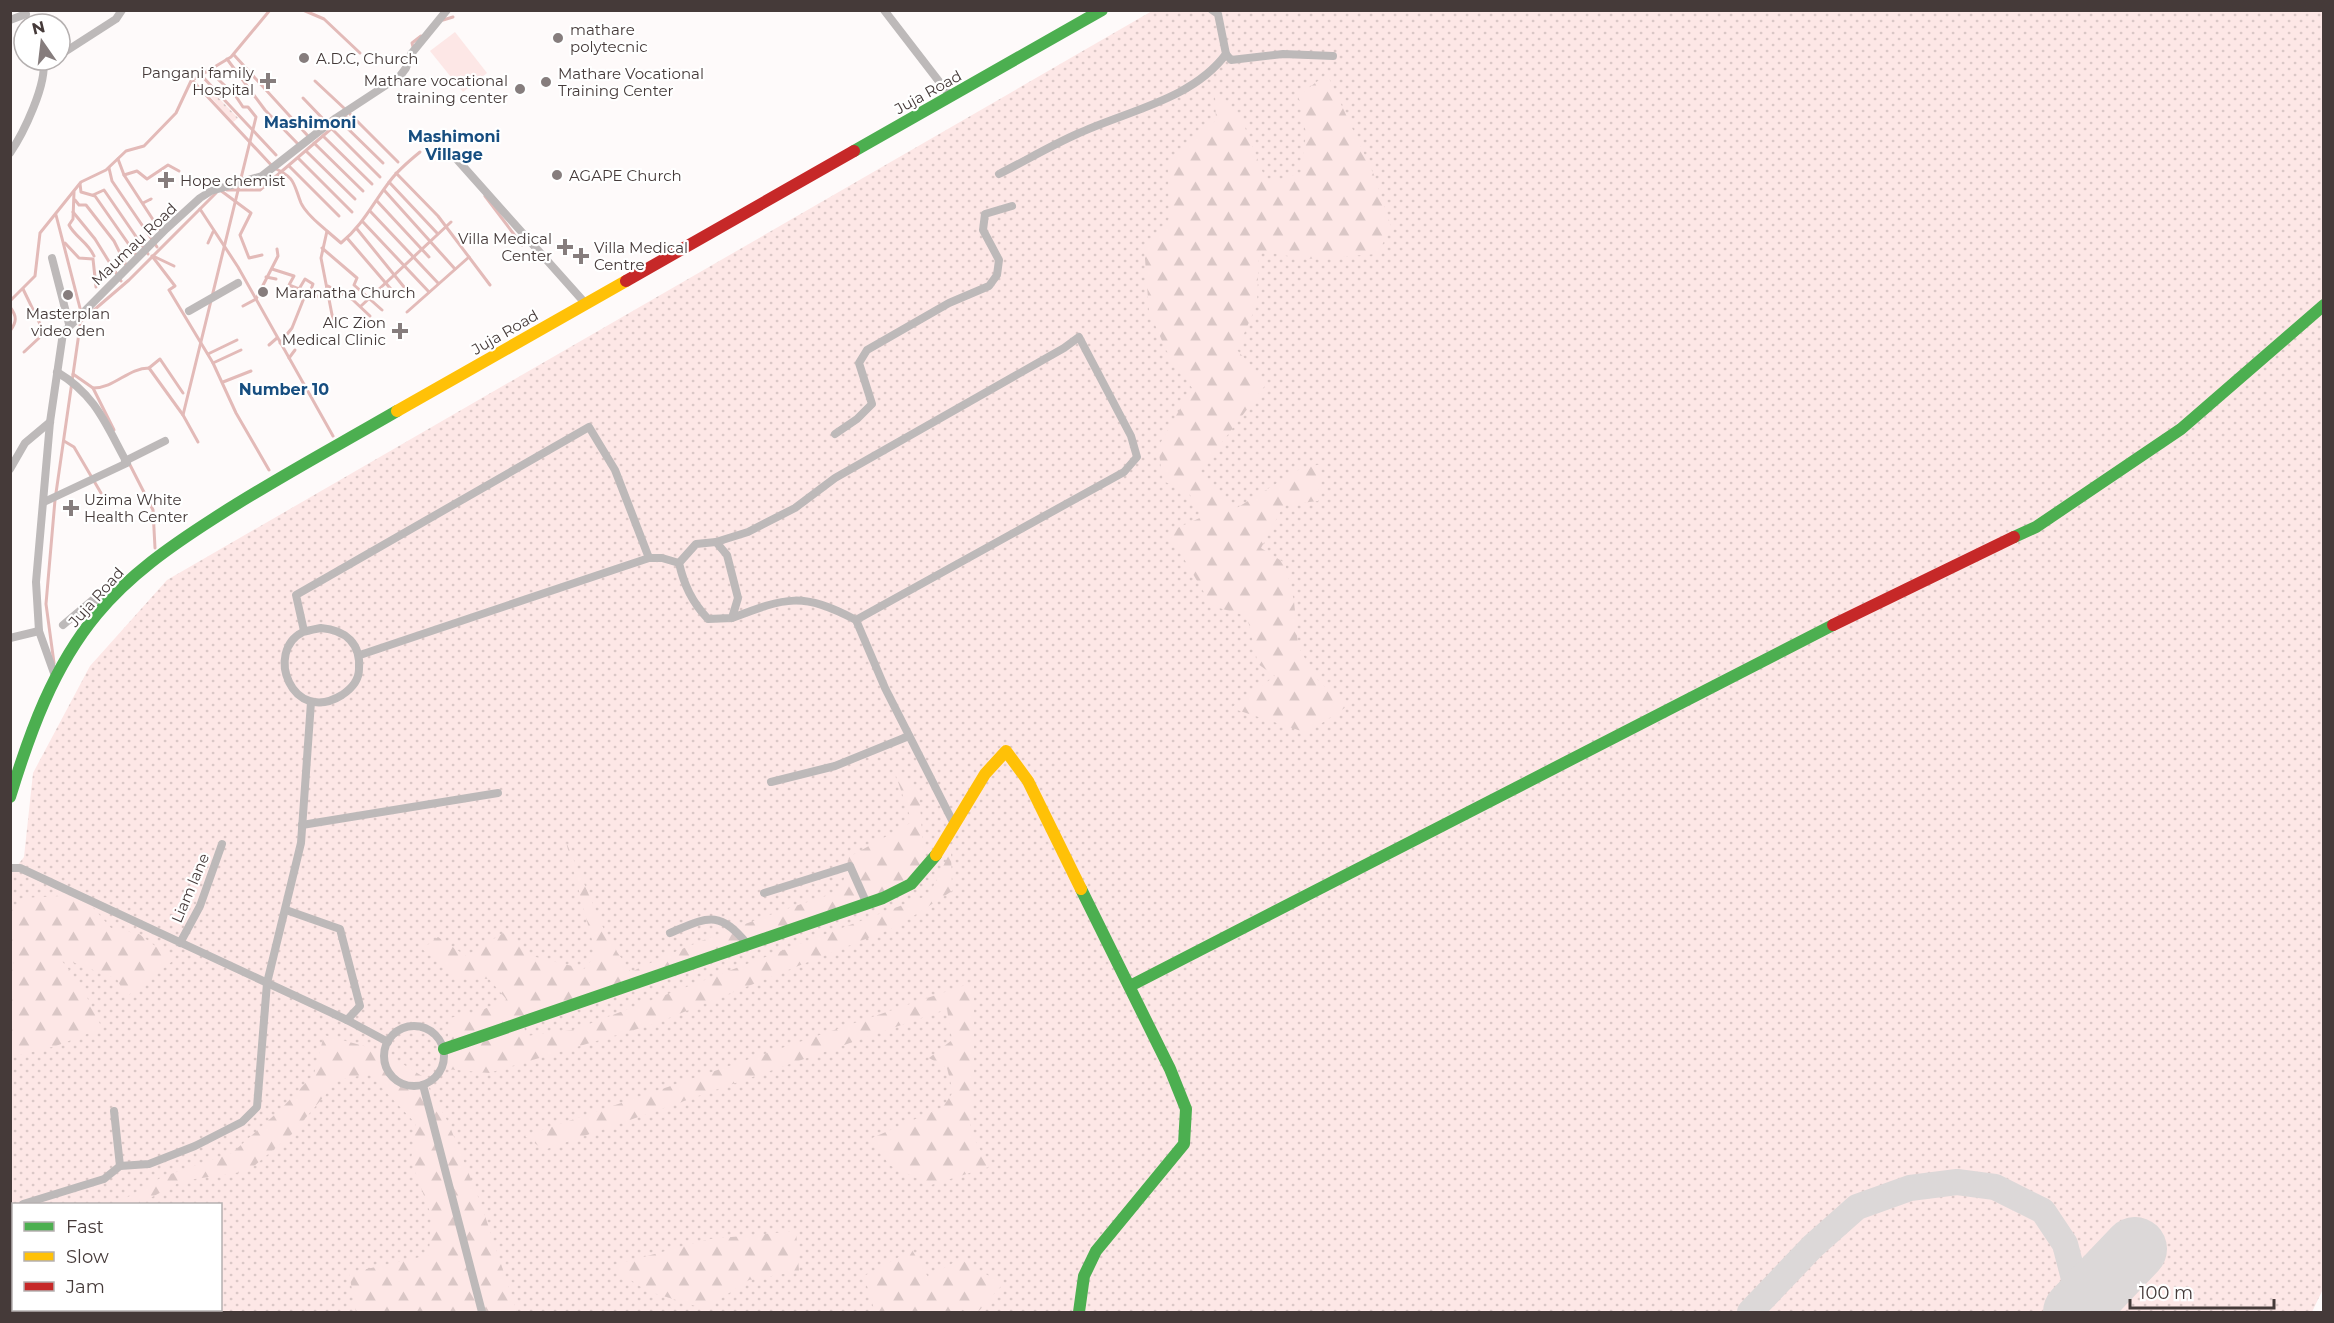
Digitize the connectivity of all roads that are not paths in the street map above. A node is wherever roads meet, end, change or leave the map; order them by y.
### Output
1 (122, 10) edge
2 (447, 10) edge
3 (884, 10) edge
4 (1102, 10) edge
5 (1218, 12) edge
6 (72, 47) edge
7 (1226, 54) junction
8 (1333, 56) dead end
9 (43, 72) edge
10 (951, 97) junction
11 (10, 153) edge
12 (453, 155) dead end
13 (999, 174) dead end
14 (1012, 206) dead end
15 (52, 258) dead end
16 (238, 283) dead end
17 (585, 303) junction
18 (2324, 305) edge
19 (189, 311) dead end
20 (67, 327) junction
21 (57, 372) junction
22 (50, 422) junction
23 (835, 434) dead end
24 (165, 441) dead end
25 (125, 461) junction
26 (10, 469) edge
27 (44, 502) junction
28 (716, 542) junction
29 (649, 558) junction
30 (679, 563) junction
31 (105, 605) junction
32 (732, 618) junction
33 (856, 620) junction
34 (63, 625) dead end
35 (39, 631) junction
36 (304, 631) junction
37 (10, 638) edge
38 (360, 655) junction
39 (55, 676) junction
40 (311, 702) junction
41 (909, 736) junction
42 (14, 777) edge
43 (771, 782) dead end
44 (498, 793) dead end
45 (10, 796) edge
46 (302, 825) junction
47 (955, 827) junction
48 (222, 844) dead end
49 (10, 868) edge
50 (764, 893) dead end
51 (867, 904) junction
52 (286, 910) junction
53 (670, 933) dead end
54 (180, 943) junction
55 (747, 945) junction
56 (267, 983) junction
57 (1130, 986) junction
58 (347, 1020) junction
59 (388, 1042) junction
60 (444, 1049) junction
61 (423, 1085) junction
62 (114, 1111) dead end
63 (120, 1166) junction
64 (26, 1203) edge
65 (482, 1312) edge
66 (1079, 1312) edge

1 - 6 street
2 - 20 street, Maumau Road
3 - 10 street
4 - 10 street, Juja Road
5 - 7 street
7 - 8 street
7 - 13 street
9 - 11 street
10 - 17 street, Juja Road
12 - 17 street
14 - 23 street
15 - 20 street
16 - 19 street
17 - 31 street, Juja Road
18 - 57 street
20 - 21 street
21 - 22 street
21 - 25 street
22 - 26 street
22 - 27 street
24 - 25 street
25 - 27 street
27 - 35 street
28 - 30 street
28 - 32 street
28 - 33 street
29 - 30 street
29 - 36 street
29 - 38 street
30 - 32 street
31 - 34 street
31 - 39 street, Juja Road
32 - 33 street
33 - 41 street
35 - 37 street
35 - 39 street
36 - 38 street
36 - 40 street
38 - 40 street
39 - 42 street, Juja Road
40 - 46 street
41 - 43 street
41 - 47 street
42 - 45 street, Juja Road
44 - 46 street
46 - 52 street
47 - 51 street
47 - 57 street
48 - 54 street, Liam lane
49 - 54 street
50 - 51 street
51 - 55 street
52 - 56 street
52 - 58 street
53 - 55 street
54 - 56 street
55 - 60 street
56 - 58 street
56 - 63 street
57 - 66 street
58 - 59 street
59 - 60 street
59 - 61 street
60 - 61 street
61 - 65 street
62 - 63 street
63 - 64 street

